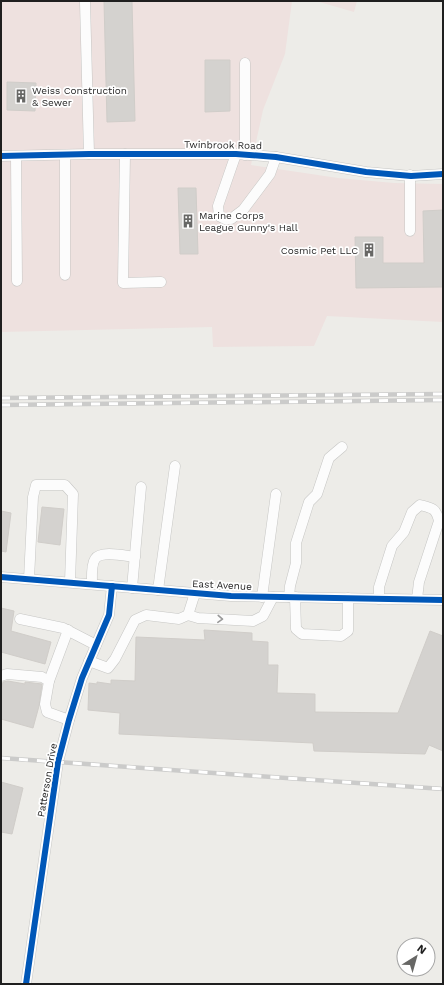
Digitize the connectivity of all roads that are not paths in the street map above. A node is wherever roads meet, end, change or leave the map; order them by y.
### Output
1 (85, 2) edge
2 (245, 63) dead end
3 (89, 154) junction
4 (125, 154) junction
5 (65, 155) junction
6 (241, 155) junction
7 (1, 156) edge
8 (16, 156) junction
9 (276, 157) junction
10 (443, 174) edge
11 (410, 176) junction
12 (410, 231) dead end
13 (65, 275) dead end
14 (18, 280) dead end
15 (161, 282) dead end
16 (342, 448) dead end
17 (175, 466) dead end
18 (141, 487) dead end
19 (276, 494) dead end
20 (135, 557) junction
21 (1, 577) edge
22 (29, 579) junction
23 (70, 582) junction
24 (92, 584) junction
25 (112, 586) junction
26 (132, 588) junction
27 (158, 590) junction
28 (195, 593) junction
29 (262, 597) junction
30 (273, 597) junction
31 (292, 597) junction
32 (348, 598) junction
33 (379, 599) junction
34 (417, 599) junction
35 (443, 600) edge
36 (188, 615) junction
37 (20, 618) dead end
38 (68, 630) junction
39 (96, 645) junction
40 (89, 661) junction
41 (1, 676) edge
42 (49, 681) junction
43 (69, 720) junction
44 (26, 984) edge

1 - 3 street
2 - 6 street
3 - 4 street, Twinbrook Road
3 - 5 street, Twinbrook Road
4 - 6 street, Twinbrook Road
4 - 15 street
5 - 8 street, Twinbrook Road
5 - 13 street
6 - 9 street, Twinbrook Road
6 - 9 street
7 - 8 street, Twinbrook Road
8 - 14 street
9 - 11 street, Twinbrook Road
10 - 11 street, Twinbrook Road
11 - 12 street
16 - 31 street
17 - 27 street
18 - 20 street
19 - 29 street
20 - 24 street
20 - 26 street
21 - 22 street, East Avenue
22 - 23 street, East Avenue
22 - 23 street
23 - 24 street, East Avenue
24 - 25 street, East Avenue
25 - 26 street, East Avenue
25 - 39 street, Patterson Drive
26 - 27 street, East Avenue
27 - 28 street, East Avenue
28 - 29 street, East Avenue
28 - 36 street
29 - 30 street, East Avenue
30 - 31 street, East Avenue
36 -> 30 street
31 - 32 street, East Avenue
31 - 32 street
32 - 33 street, East Avenue
33 - 34 street, East Avenue
33 - 34 street
34 - 35 street, East Avenue
36 - 40 street
37 - 38 street
38 - 39 street
38 - 42 street
39 - 40 street, Patterson Drive
40 - 43 street, Patterson Drive
41 - 42 street
42 - 43 street
43 - 44 street, Patterson Drive

